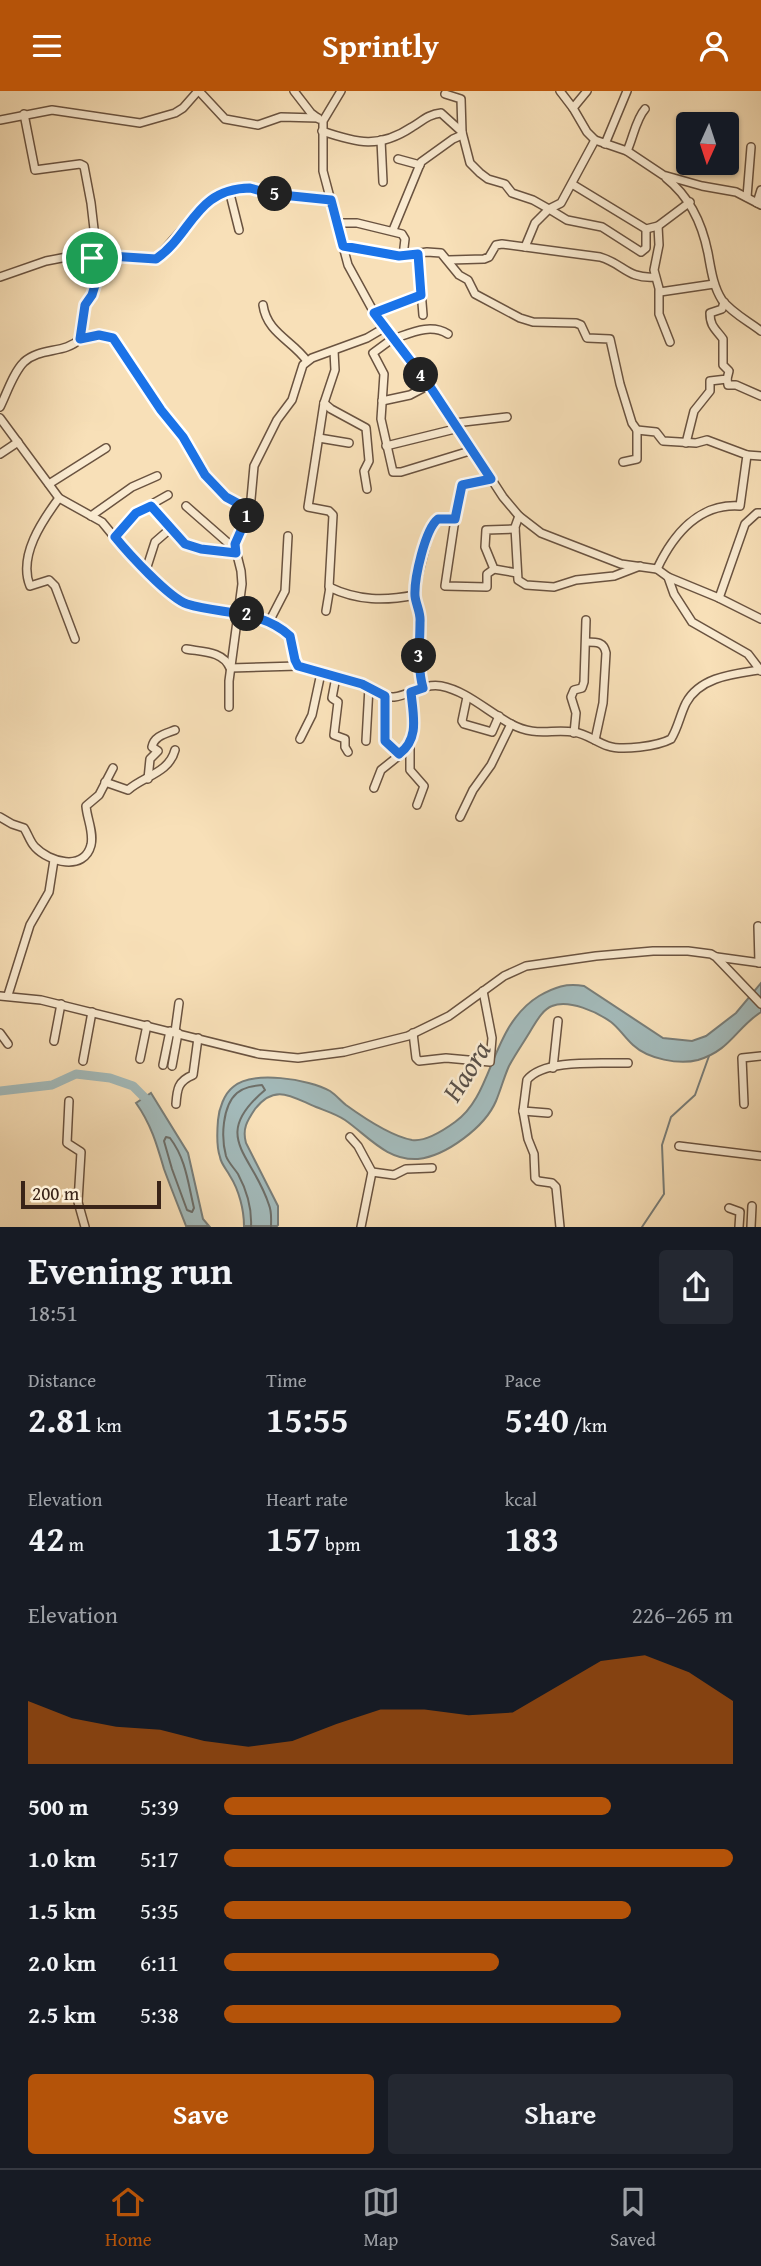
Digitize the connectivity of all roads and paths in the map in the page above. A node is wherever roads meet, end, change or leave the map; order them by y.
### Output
1 (199, 91) edge
2 (294, 91) edge
3 (341, 91) edge
4 (560, 91) edge
5 (587, 91) edge
6 (627, 91) edge
7 (445, 92) edge
8 (573, 108) junction
9 (645, 109) dead end
10 (441, 113) junction
11 (23, 114) junction
12 (0, 120) edge
13 (320, 120) junction
14 (322, 131) junction
15 (462, 133) junction
16 (381, 140) junction
17 (595, 140) junction
18 (605, 143) junction
19 (751, 147) dead end
20 (627, 151) junction
21 (398, 159) dead end
22 (420, 165) junction
23 (663, 175) junction
24 (383, 182) dead end
25 (572, 184) junction
26 (229, 190) junction
27 (761, 190) edge
28 (747, 197) junction
29 (331, 200) junction
30 (690, 202) junction
31 (759, 204) edge
32 (549, 209) junction
33 (337, 223) junction
34 (658, 226) junction
35 (646, 229) junction
36 (239, 230) dead end
37 (393, 230) junction
38 (343, 246) junction
39 (525, 247) junction
40 (418, 254) junction
41 (96, 255) junction
42 (403, 256) junction
43 (449, 260) junction
44 (655, 277) junction
45 (0, 278) edge
46 (714, 284) junction
47 (659, 291) junction
48 (421, 295) junction
49 (724, 302) junction
50 (263, 305) dead end
51 (374, 313) junction
52 (423, 316) dead end
53 (760, 327) edge
54 (384, 328) junction
55 (448, 334) dead end
56 (80, 339) junction
57 (393, 339) junction
58 (670, 342) dead end
59 (334, 351) junction
60 (307, 361) junction
61 (727, 379) junction
62 (429, 385) junction
63 (761, 396) edge
64 (382, 401) junction
65 (324, 403) junction
66 (0, 407) edge
67 (507, 417) dead end
68 (0, 418) edge
69 (457, 425) junction
70 (637, 430) junction
71 (319, 438) junction
72 (18, 442) junction
73 (349, 443) dead end
74 (686, 443) junction
75 (386, 446) junction
76 (106, 448) dead end
77 (473, 450) junction
78 (0, 454) edge
79 (747, 455) junction
80 (761, 456) edge
81 (623, 462) dead end
82 (157, 476) dead end
83 (491, 479) junction
84 (49, 485) junction
85 (368, 489) dead end
86 (168, 495) dead end
87 (59, 498) junction
88 (151, 506) junction
89 (186, 506) dead end
90 (740, 506) junction
91 (250, 510) junction
92 (759, 513) edge
93 (91, 516) junction
94 (519, 516) junction
95 (455, 519) junction
96 (170, 529) junction
97 (515, 530) junction
98 (288, 536) dead end
99 (115, 537) junction
100 (235, 551) junction
101 (640, 566) junction
102 (494, 569) junction
103 (657, 569) junction
104 (146, 570) junction
105 (517, 573) junction
106 (668, 577) junction
107 (330, 587) junction
108 (415, 595) junction
109 (719, 598) junction
110 (326, 611) dead end
111 (239, 612) junction
112 (761, 618) edge
113 (586, 619) dead end
114 (269, 622) junction
115 (75, 639) dead end
116 (587, 642) junction
117 (186, 649) dead end
118 (298, 666) junction
119 (230, 668) junction
120 (760, 670) edge
121 (321, 674) junction
122 (336, 677) junction
123 (369, 687) junction
124 (423, 688) junction
125 (411, 692) junction
126 (385, 696) junction
127 (467, 697) junction
128 (229, 707) dead end
129 (499, 716) junction
130 (511, 724) junction
131 (175, 730) dead end
132 (574, 733) junction
133 (300, 739) dead end
134 (595, 740) junction
135 (366, 741) dead end
136 (410, 744) junction
137 (176, 750) dead end
138 (348, 752) dead end
139 (399, 754) junction
140 (113, 768) dead end
141 (148, 779) junction
142 (105, 782) junction
143 (374, 787) dead end
144 (417, 805) dead end
145 (0, 817) edge
146 (460, 817) dead end
147 (54, 860) junction
148 (758, 926) dead end
149 (716, 957) junction
150 (742, 960) junction
151 (760, 963) edge
152 (736, 978) junction
153 (483, 991) junction
154 (4, 995) edge
155 (179, 1003) dead end
156 (61, 1004) junction
157 (761, 1004) edge
158 (92, 1012) junction
159 (558, 1021) dead end
160 (147, 1025) junction
161 (174, 1032) junction
162 (0, 1033) edge
163 (413, 1034) junction
164 (198, 1038) junction
165 (54, 1041) dead end
166 (8, 1044) dead end
167 (761, 1056) edge
168 (140, 1059) dead end
169 (83, 1061) dead end
170 (628, 1063) dead end
171 (163, 1065) dead end
172 (172, 1066) dead end
173 (553, 1068) junction
174 (69, 1101) dead end
175 (176, 1104) dead end
176 (744, 1104) dead end
177 (523, 1111) junction
178 (548, 1113) dead end
179 (350, 1137) dead end
180 (679, 1146) dead end
181 (761, 1156) edge
182 (432, 1168) dead end
183 (372, 1172) junction
184 (752, 1206) dead end
185 (729, 1208) dead end
186 (85, 1227) edge
187 (361, 1227) edge
188 (560, 1227) edge
189 (739, 1227) edge
190 (751, 1227) edge

1 - 11 street
1 - 13 street
2 - 13 street
3 - 13 street
4 - 8 street
5 - 8 street
6 - 18 street
7 - 10 street
7 - 15 street
8 - 17 street
9 - 20 street
10 - 15 street
10 - 16 street
11 - 12 street
11 - 41 street
13 - 14 street
14 - 16 street
14 - 29 street
15 - 22 street
15 - 32 street
16 - 24 street
17 - 18 street
17 - 25 street
18 - 20 street
19 - 28 street
20 - 23 street
21 - 22 street
22 - 37 street
23 - 28 street
23 - 30 street
25 - 32 street
25 - 35 street
26 - 29 street
26 - 36 street
26 - 41 street
27 - 31 street
28 - 31 street
29 - 33 street
30 - 34 street
30 - 46 street
32 - 35 street
32 - 39 street
33 - 37 street
33 - 38 street
34 - 35 street
34 - 44 street
37 - 42 street
38 - 42 street
38 - 51 street
39 - 43 street
39 - 44 street
40 - 42 street
40 - 43 street
40 - 48 street
41 - 45 street
41 - 56 street
43 - 70 street
44 - 47 street
46 - 47 street
46 - 49 street
47 - 58 street
48 - 51 street
48 - 52 street
49 - 53 street
49 - 61 street
50 - 60 street
51 - 54 street
54 - 57 street
54 - 59 street
55 - 57 street
56 - 66 street
56 - 91 street
57 - 62 street
57 - 64 street
59 - 60 street
59 - 65 street
60 - 91 street
61 - 63 street
61 - 74 street
62 - 64 street
62 - 69 street
64 - 75 street
65 - 71 street
65 - 85 street
67 - 69 street
68 - 72 street
69 - 75 street
69 - 77 street
70 - 74 street
70 - 81 street
71 - 73 street
71 - 107 street
72 - 78 street
72 - 84 street
74 - 79 street
75 - 77 street
76 - 84 street
77 - 83 street
79 - 80 street
79 - 90 street
82 - 93 street
83 - 94 street
83 - 95 street
84 - 87 street
86 - 88 street
87 - 93 street
87 - 115 street
88 - 96 street
88 - 99 street
89 - 100 street
90 - 92 street
90 - 103 street
91 - 100 street
92 - 109 street
93 - 99 street
94 - 97 street
94 - 101 street
95 - 102 street
95 - 108 street
96 - 100 street
96 - 104 street
97 - 102 street
97 - 105 street
98 - 114 street
99 - 104 street
100 - 111 street
101 - 103 street
101 - 105 street
102 - 105 street
103 - 106 street
104 - 111 street
106 - 109 street
106 - 120 street
107 - 108 street
107 - 110 street
108 - 124 street
109 - 112 street
111 - 114 street
111 - 119 street
113 - 116 street
114 - 118 street
116 - 132 street
116 - 134 street
117 - 119 street
118 - 119 street
118 - 121 street
119 - 128 street
120 - 134 street
121 - 122 street
121 - 133 street
122 - 123 street
122 - 138 street
123 - 126 street
123 - 135 street
124 - 125 street
124 - 127 street
125 - 126 street
125 - 136 street
126 - 139 street
127 - 129 street
127 - 129 street
129 - 130 street
130 - 132 street
130 - 146 street
131 - 141 street
132 - 134 street
136 - 139 street
136 - 144 street
137 - 141 street
139 - 143 street
140 - 142 street
141 - 142 street
142 - 147 street
145 - 147 street
147 - 154 street
148 - 151 street
149 - 150 street
149 - 152 street
149 - 153 street
150 - 151 street
150 - 152 street
152 - 157 street
153 - 163 street
153 - 163 street
154 - 156 street
155 - 161 street
156 - 158 street
156 - 165 street
158 - 160 street
158 - 169 street
159 - 173 street
160 - 161 street
160 - 168 street
161 - 164 street
161 - 171 street
161 - 172 street
162 - 166 street
163 - 164 street
164 - 175 street
167 - 176 street
170 - 173 street
173 - 177 street
174 - 186 street
177 - 178 street
177 - 188 street
179 - 183 street
180 - 181 street
182 - 183 street
183 - 187 street
184 - 190 street
185 - 189 street

